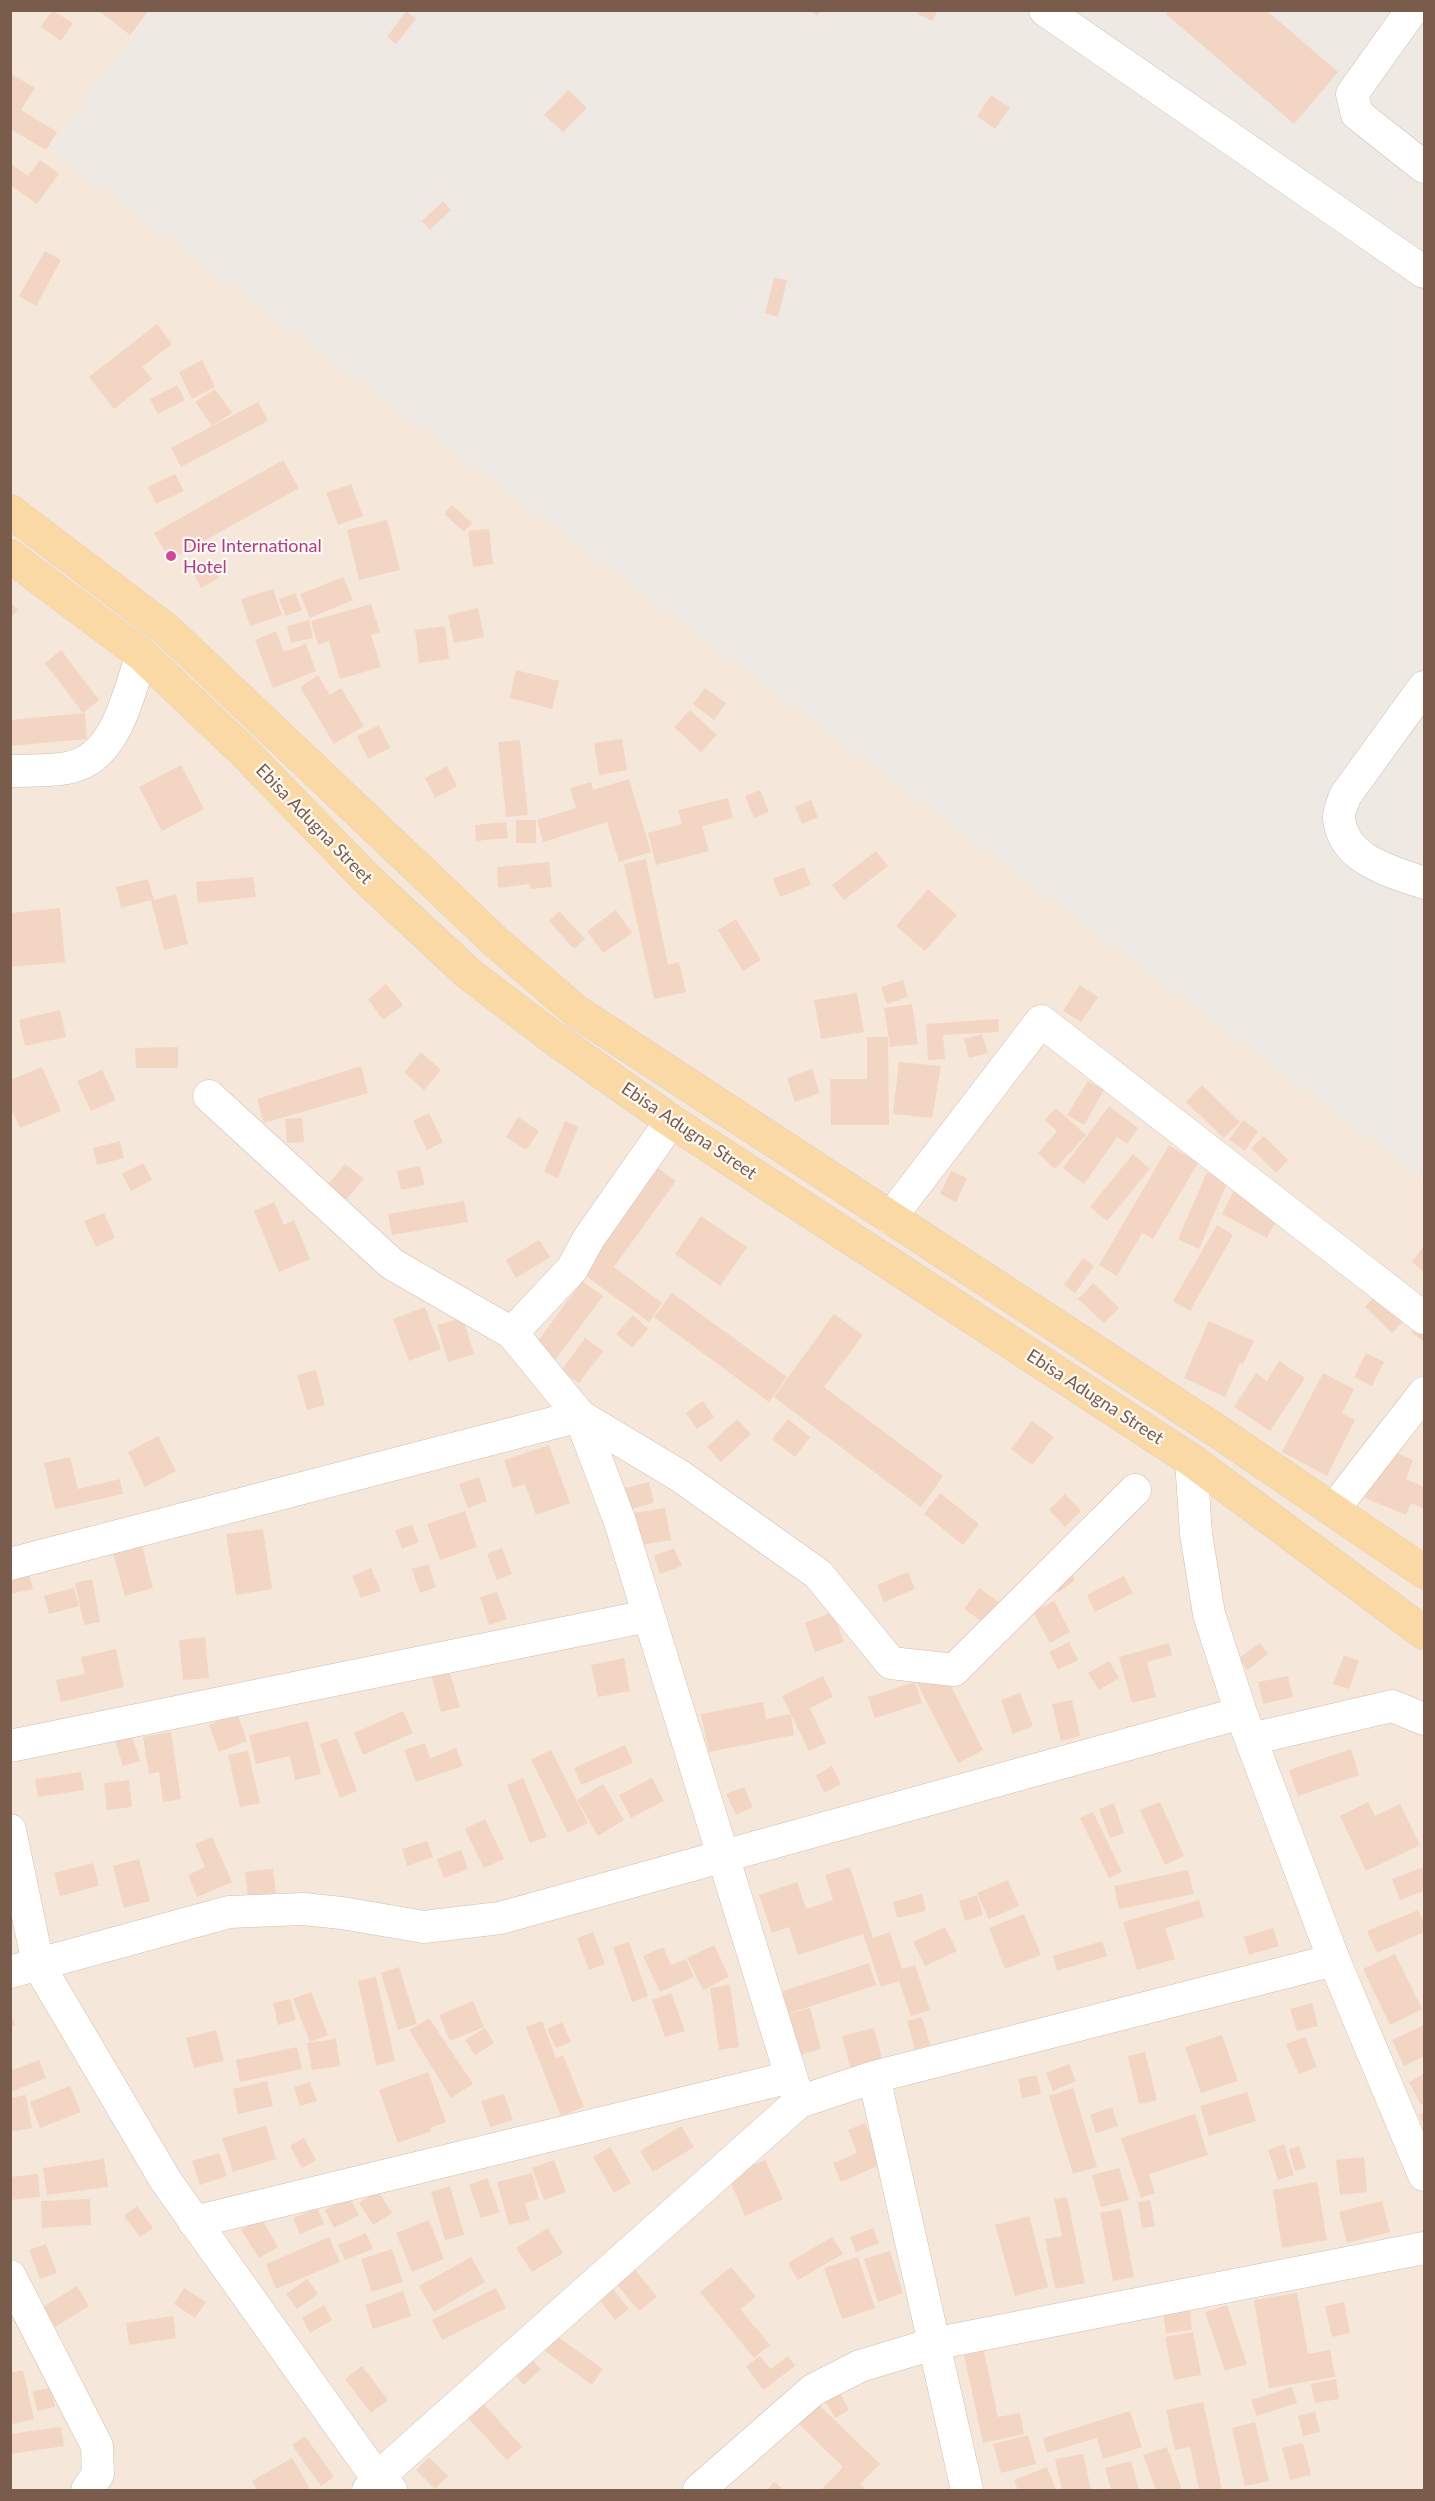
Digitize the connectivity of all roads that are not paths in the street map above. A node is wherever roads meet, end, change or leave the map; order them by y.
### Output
1 (1045, 10) edge
2 (1413, 10) edge
3 (1425, 167) edge
4 (1425, 272) edge
5 (10, 511) edge
6 (10, 556) edge
7 (142, 655) junction
8 (1425, 687) edge
9 (10, 771) edge
10 (1425, 883) edge
11 (209, 1096) dead end
12 (671, 1121) junction
13 (890, 1218) junction
14 (1425, 1318) edge
15 (512, 1333) junction
16 (1425, 1393) edge
17 (580, 1416) junction
18 (1191, 1460) junction
19 (1135, 1490) dead end
20 (1333, 1510) junction
21 (10, 1564) edge
22 (1425, 1572) edge
23 (648, 1616) junction
24 (1425, 1633) edge
25 (1425, 1719) edge
26 (1246, 1726) junction
27 (10, 1746) edge
28 (10, 1830) edge
29 (722, 1856) junction
30 (1334, 1960) junction
31 (24, 1968) edge
32 (874, 2077) junction
33 (795, 2089) junction
34 (1425, 2175) edge
35 (194, 2222) junction
36 (1425, 2248) edge
37 (10, 2276) edge
38 (933, 2344) junction
39 (379, 2486) edge
40 (87, 2490) edge
41 (699, 2490) edge
42 (967, 2490) edge

1 - 4 street
2 - 3 street
5 - 13 main road, Ebisa Adugna Street
6 - 7 main road, Ebisa Adugna Street
7 - 9 street
7 - 12 main road, Ebisa Adugna Street
8 - 10 street
11 - 15 street
12 - 15 street
12 - 18 main road, Ebisa Adugna Street
13 - 14 street
13 - 20 main road, Ebisa Adugna Street
15 - 17 street
16 - 20 street
17 - 19 street
17 - 21 street
17 - 23 street
18 - 24 main road, Ebisa Adugna Street
18 - 26 street
20 - 22 main road, Ebisa Adugna Street
23 - 27 street
23 - 29 street
25 - 26 street
26 - 29 street
26 - 30 street
28 - 31 street
29 - 31 street
29 - 33 street
30 - 32 street
30 - 34 street
31 - 35 street
32 - 33 street
32 - 38 street
33 - 35 street
33 - 39 street
35 - 39 street
36 - 38 street
37 - 40 street
38 - 41 street
38 - 42 street

